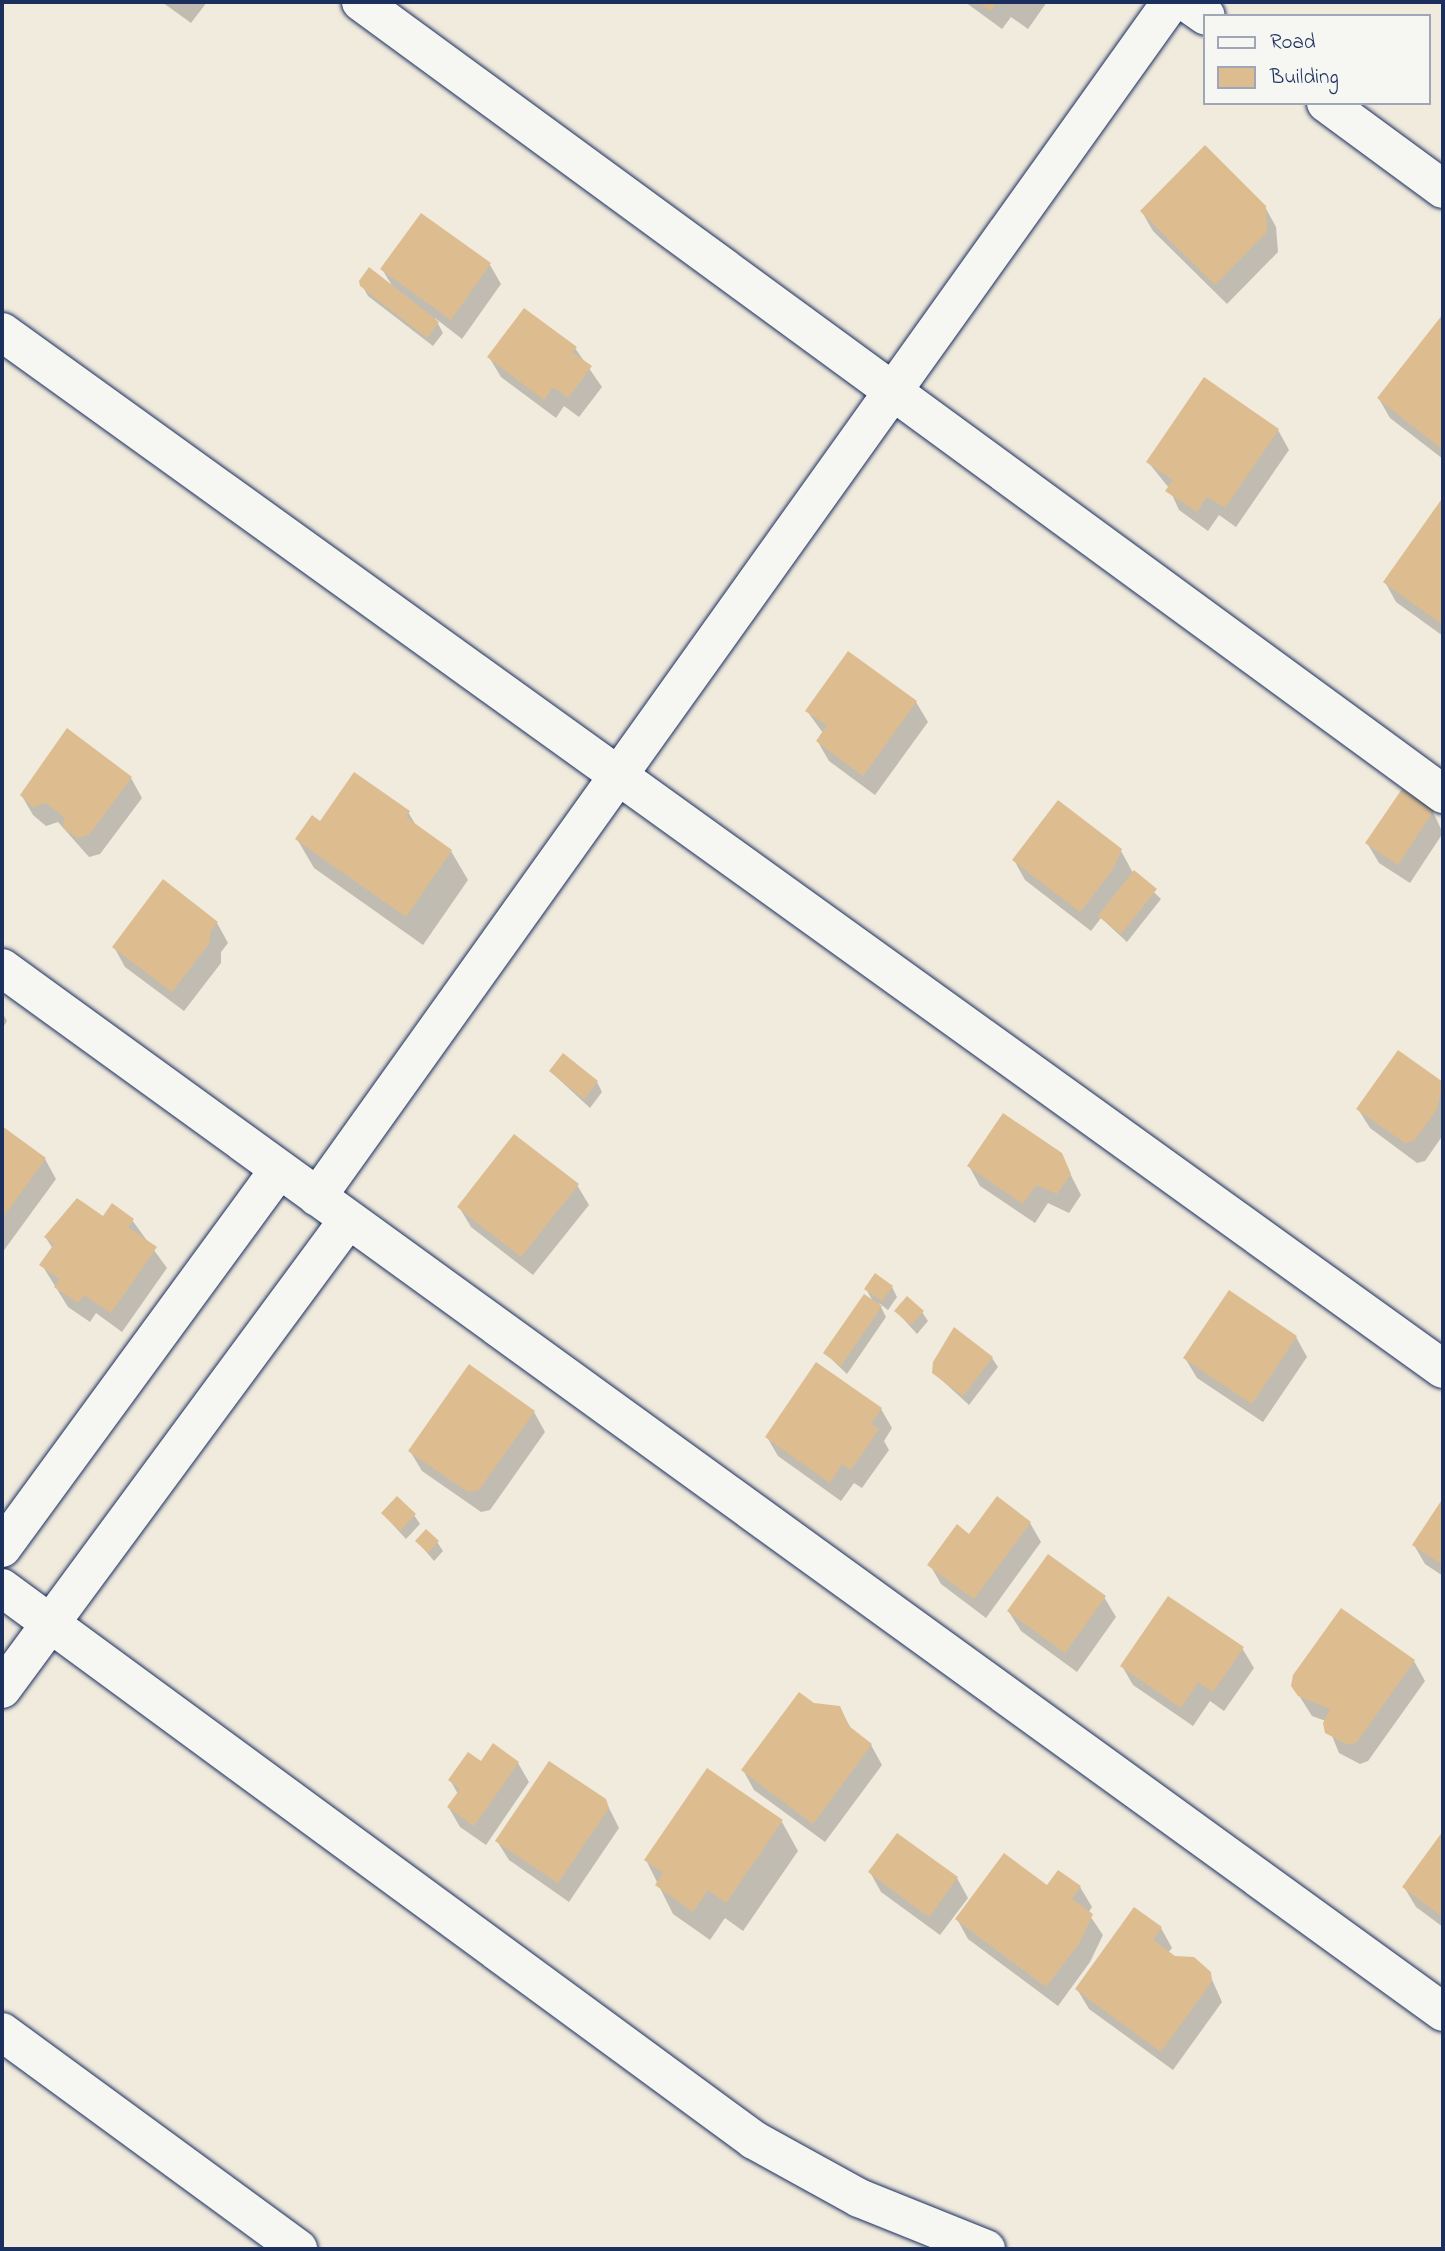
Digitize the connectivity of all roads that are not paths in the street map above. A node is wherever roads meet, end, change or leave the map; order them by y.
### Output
1 (360, 2) edge
2 (1171, 2) edge
3 (1186, 2) edge
4 (1204, 15) edge
5 (1329, 105) edge
6 (1443, 189) edge
7 (2, 332) edge
8 (892, 391) junction
9 (619, 775) junction
10 (1443, 794) edge
11 (2, 968) edge
12 (279, 1169) junction
13 (317, 1197) junction
14 (348, 1220) junction
15 (1443, 1369) edge
16 (2, 1548) edge
17 (2, 1588) edge
18 (50, 1624) junction
19 (2, 1689) edge
20 (1443, 2012) edge
21 (2, 2032) edge
22 (298, 2249) edge
23 (986, 2249) edge

1 - 8 street
2 - 8 street
3 - 4 street
5 - 6 street
7 - 9 street
8 - 9 street
8 - 10 street
9 - 13 street
9 - 15 street
11 - 12 street
12 - 13 street
12 - 16 street
13 - 14 street
14 - 18 street
14 - 20 street
17 - 18 street
18 - 19 street
18 - 23 street
21 - 22 street

